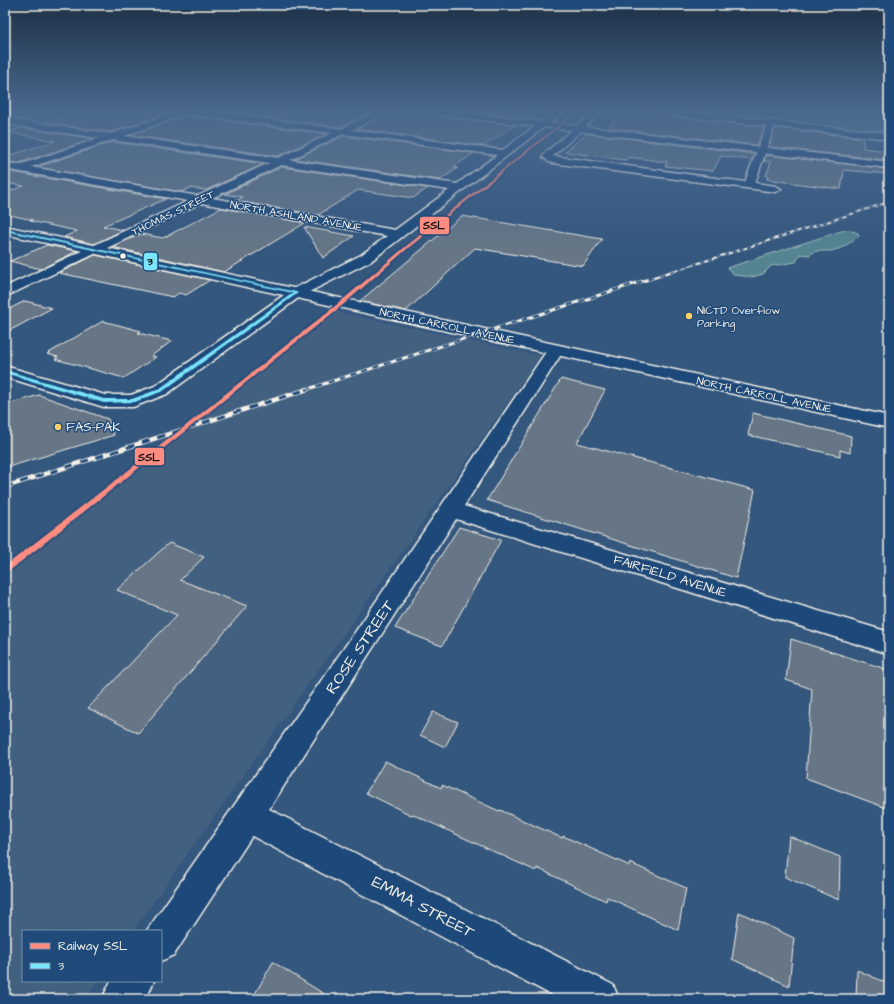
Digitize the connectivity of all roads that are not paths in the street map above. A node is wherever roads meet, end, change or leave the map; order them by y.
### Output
1 (49, 158) edge
2 (258, 158) edge
3 (287, 158) edge
4 (498, 158) edge
5 (549, 158) edge
6 (759, 158) edge
7 (828, 158) edge
8 (280, 161) junction
9 (889, 165) edge
10 (5, 166) edge
11 (19, 168) junction
12 (5, 173) edge
13 (750, 185) junction
14 (459, 188) junction
15 (776, 189) dead end
16 (202, 200) junction
17 (5, 230) edge
18 (398, 234) junction
19 (95, 250) junction
20 (5, 293) edge
21 (296, 293) junction
22 (556, 350) junction
23 (5, 370) edge
24 (889, 422) edge
25 (451, 510) junction
26 (889, 643) edge
27 (247, 815) junction
28 (162, 941) edge
29 (134, 982) edge
30 (122, 999) edge
31 (599, 999) edge

1 - 11 street
2 - 8 street
3 - 8 street, THOMAS STREET
4 - 14 street
5 - 13 street
6 - 13 street
7 - 9 street
8 - 14 street
8 - 16 street, THOMAS STREET
10 - 11 street, NORTH ASHLAND AVENUE
11 - 12 street
11 - 16 street, NORTH ASHLAND AVENUE
13 - 15 street
14 - 18 street
16 - 18 street, NORTH ASHLAND AVENUE
16 - 19 street, THOMAS STREET
17 - 19 street, NORTH CARROLL AVENUE
18 - 21 street
19 - 20 street, THOMAS STREET
19 - 21 street, NORTH CARROLL AVENUE
21 - 22 street, NORTH CARROLL AVENUE
21 - 23 street
22 - 24 street, NORTH CARROLL AVENUE
22 - 25 street, ROSE STREET
25 - 26 street, FAIRFIELD AVENUE
25 - 27 street, ROSE STREET
27 - 28 street, ROSE STREET
27 - 31 street, EMMA STREET
29 - 30 street

